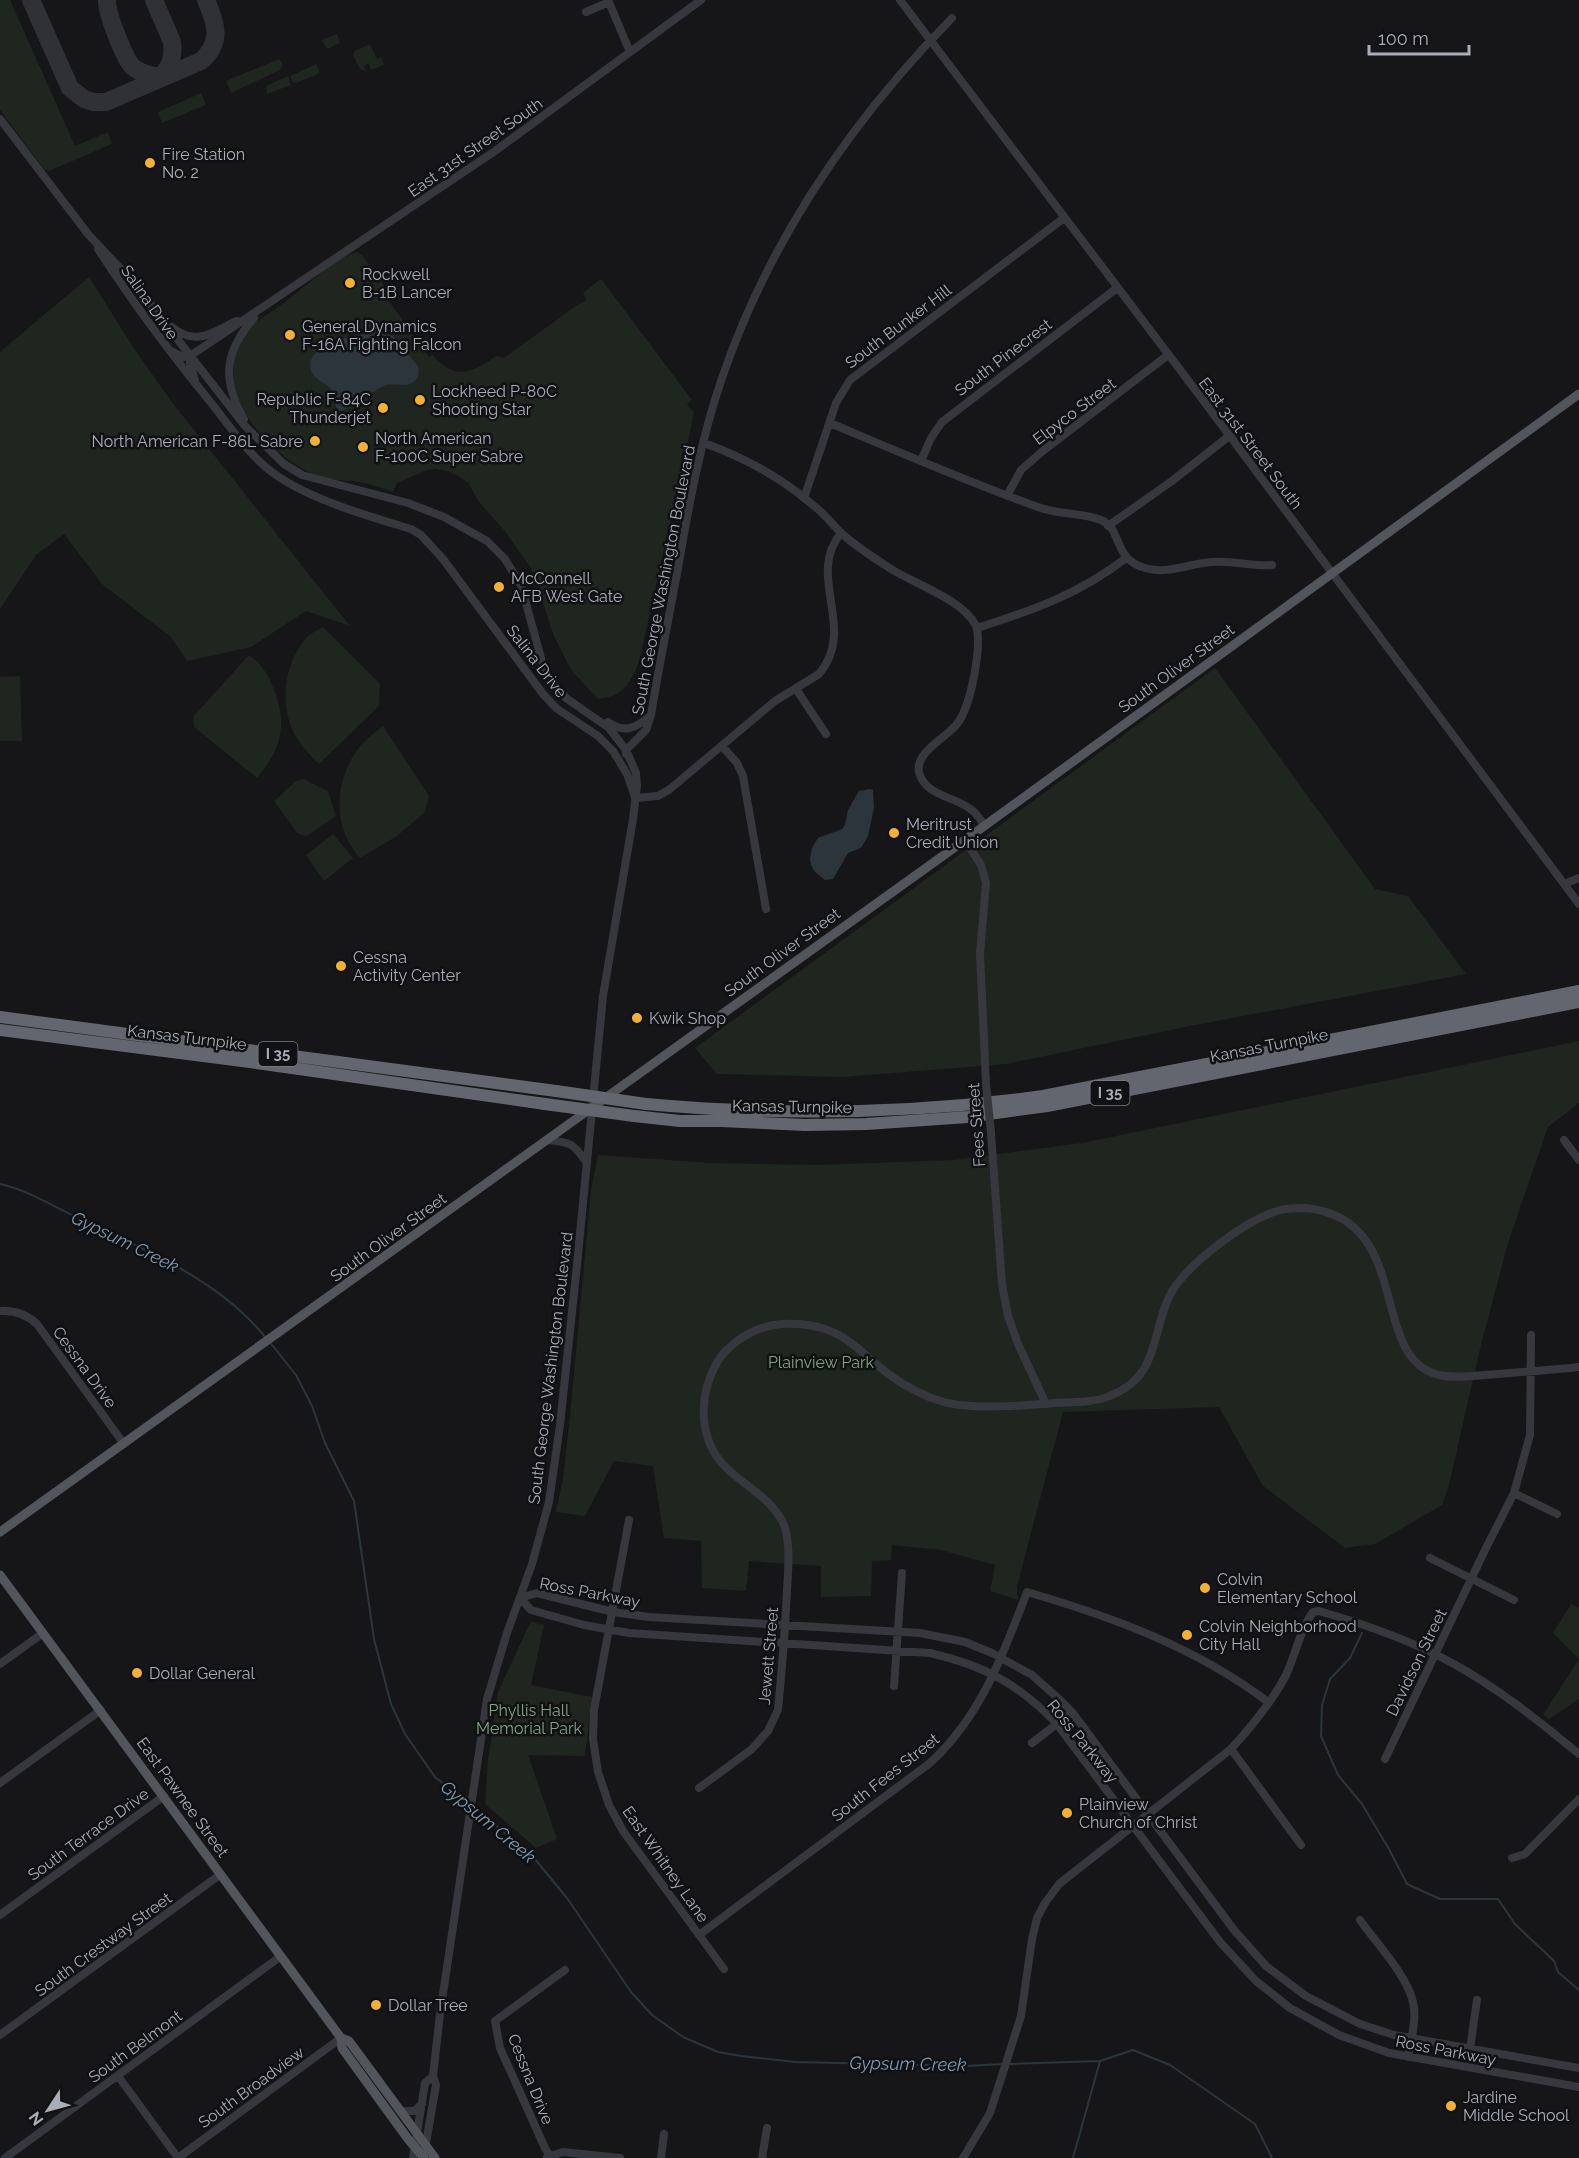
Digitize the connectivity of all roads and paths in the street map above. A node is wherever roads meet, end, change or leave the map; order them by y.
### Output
1 (701, 0) edge
2 (900, 0) edge
3 (608, 1) edge
4 (586, 12) dead end
5 (952, 18) dead end
6 (930, 40) junction
7 (630, 52) junction
8 (0, 119) edge
9 (1064, 218) junction
10 (86, 232) junction
11 (1117, 288) junction
12 (261, 311) junction
13 (162, 319) junction
14 (165, 346) junction
15 (1168, 355) junction
16 (190, 356) junction
17 (196, 384) junction
18 (1579, 394) edge
19 (830, 423) junction
20 (252, 433) junction
21 (1229, 435) junction
22 (704, 443) junction
23 (921, 461) junction
24 (1007, 496) junction
25 (804, 498) junction
26 (1108, 526) junction
27 (841, 533) junction
28 (1126, 558) junction
29 (1272, 565) dead end
30 (1332, 574) junction
31 (977, 628) junction
32 (796, 688) junction
33 (589, 714) junction
34 (651, 715) junction
35 (826, 734) dead end
36 (722, 746) junction
37 (609, 747) junction
38 (627, 750) junction
39 (627, 774) junction
40 (635, 798) junction
41 (985, 826) junction
42 (965, 840) junction
43 (1579, 878) edge
44 (1564, 884) junction
45 (1579, 904) edge
46 (766, 909) dead end
47 (1579, 991) edge
48 (1579, 1002) edge
49 (0, 1017) edge
50 (0, 1030) edge
51 (592, 1108) junction
52 (547, 1140) junction
53 (1564, 1140) dead end
54 (1579, 1160) edge
55 (587, 1164) junction
56 (0, 1311) edge
57 (1530, 1335) dead end
58 (1579, 1367) edge
59 (1531, 1371) junction
60 (1046, 1404) junction
61 (124, 1444) junction
62 (1514, 1493) junction
63 (1557, 1514) dead end
64 (629, 1520) dead end
65 (0, 1532) edge
66 (1430, 1557) dead end
67 (902, 1573) dead end
68 (0, 1575) edge
69 (1472, 1577) junction
70 (520, 1598) junction
71 (1514, 1600) dead end
72 (613, 1612) junction
73 (785, 1625) junction
74 (609, 1630) junction
75 (898, 1632) junction
76 (43, 1633) junction
77 (784, 1644) junction
78 (897, 1651) junction
79 (1434, 1654) junction
80 (1002, 1657) junction
81 (0, 1664) edge
82 (993, 1673) junction
83 (894, 1686) dead end
84 (1268, 1702) junction
85 (101, 1710) junction
86 (1072, 1712) junction
87 (1057, 1724) junction
88 (1032, 1743) dead end
89 (1231, 1749) junction
90 (1579, 1754) edge
91 (1385, 1759) dead end
92 (0, 1783) edge
93 (699, 1788) dead end
94 (164, 1796) junction
95 (1579, 1799) edge
96 (1148, 1815) junction
97 (1133, 1827) junction
98 (1301, 1845) dead end
99 (1512, 1858) dead end
100 (221, 1874) junction
101 (0, 1915) edge
102 (1360, 1920) dead end
103 (699, 1935) junction
104 (281, 1956) junction
105 (724, 1969) dead end
106 (565, 1970) dead end
107 (1477, 2000) dead end
108 (0, 2035) edge
109 (341, 2038) junction
110 (1412, 2039) junction
111 (1470, 2049) junction
112 (1408, 2057) junction
113 (1579, 2068) edge
114 (118, 2076) junction
115 (433, 2076) junction
116 (1579, 2087) edge
117 (422, 2104) junction
118 (400, 2110) junction
119 (767, 2128) dead end
120 (418, 2134) junction
121 (664, 2134) dead end
122 (426, 2145) junction
123 (414, 2147) junction
124 (549, 2157) edge
125 (5, 2158) edge
126 (178, 2158) edge
127 (413, 2158) edge
128 (424, 2158) edge
129 (435, 2158) edge
130 (620, 2158) edge
131 (661, 2158) edge
132 (762, 2158) edge
133 (963, 2158) edge

1 - 7 street, East 31st Street South
2 - 6 street, East 31st Street South
3 - 4 street
3 - 7 street
5 - 6 street, South George Washington Boulevard
6 - 9 street, East 31st Street South
6 - 22 street, South George Washington Boulevard
7 - 12 street, East 31st Street South
8 - 10 street, Salina Drive
9 - 11 street, East 31st Street South
9 - 19 street, South Bunker Hill
10 - 13 street, Salina Drive
10 - 14 street, Salina Drive
11 - 15 street, East 31st Street South
11 - 23 street, South Pinecrest
12 - 13 street, Salina Drive
12 - 16 street, East 31st Street South
12 - 20 street, East 31st Street South
13 - 16 street, Salina Drive
14 - 16 street
14 - 17 street, Salina Drive
15 - 21 street, East 31st Street South
15 - 24 street, Elpyco Street
16 - 17 street, Salina Drive
16 - 20 street, Salina Drive
17 - 37 street, Salina Drive
18 - 30 main road, South Oliver Street
19 - 23 street
19 - 25 street, South Bunker Hill
20 - 33 street, Salina Drive
21 - 26 street
21 - 30 street, East 31st Street South
22 - 25 street
22 - 34 street, South George Washington Boulevard
23 - 24 street
24 - 26 street
25 - 27 street
26 - 28 street
27 - 31 street
27 - 32 street
28 - 29 street
28 - 31 street
30 - 41 main road, South Oliver Street
30 - 44 street, East 31st Street South
31 - 41 street
32 - 35 street
32 - 36 street
33 - 34 street
33 - 38 street, Salina Drive
34 - 38 street, South George Washington Boulevard
36 - 40 street
36 - 46 street
37 - 38 street
37 - 39 street, Salina Drive
38 - 39 street
38 - 40 street, Salina Drive
39 - 40 street, Salina Drive
40 - 51 street, South George Washington Boulevard
41 - 42 main road, South Oliver Street
42 - 51 main road, South Oliver Street
42 - 60 street, Fees Street, bridge
43 - 44 street
44 - 45 street, East 31st Street South
47 - 49 highway, Kansas Turnpike / I 35, bridge
48 - 50 highway, Kansas Turnpike / I 35, bridge
51 - 52 main road, South Oliver Street
51 - 55 street, South George Washington Boulevard
52 - 55 street
52 - 61 main road, South Oliver Street
53 - 54 street
55 - 70 street, South George Washington Boulevard
56 - 61 street, Cessna Drive
57 - 59 street, Davidson Street
58 - 59 street
59 - 60 street, Jewett Street
59 - 62 street, Davidson Street
60 - 73 street, Jewett Street
61 - 65 main road, South Oliver Street
62 - 63 street
62 - 69 street, Davidson Street
64 - 72 street, East Whitney Lane
66 - 69 street
67 - 75 street
68 - 76 main road, East Pawnee Street
69 - 71 street
69 - 79 street, Davidson Street
70 - 72 street, Ross Parkway
70 - 74 street, Ross Parkway
70 - 115 street, South George Washington Boulevard
72 - 73 street, Ross Parkway
72 - 74 street, East Whitney Lane
73 - 75 street, Ross Parkway
73 - 77 street, Jewett Street
74 - 77 street, Ross Parkway
74 - 103 street, East Whitney Lane
75 - 78 street
75 - 80 street, Ross Parkway
76 - 81 street
76 - 85 main road, East Pawnee Street
77 - 78 street, Ross Parkway
77 - 93 street, Jewett Street
78 - 82 street, Ross Parkway
78 - 83 street
79 - 84 street
79 - 90 street
79 - 91 street, Davidson Street
80 - 82 street, South Fees Street
80 - 84 street, South Fees Street
80 - 86 street, Ross Parkway
82 - 87 street, Ross Parkway
82 - 103 street, South Fees Street
84 - 89 street
85 - 92 street
85 - 94 main road, East Pawnee Street
86 - 87 street
86 - 96 street, Ross Parkway
87 - 88 street
87 - 97 street, Ross Parkway
89 - 96 street
89 - 98 street
94 - 100 main road, East Pawnee Street
94 - 101 street, South Terrace Drive
95 - 99 street
96 - 97 street
96 - 110 street, Ross Parkway
97 - 112 street, Ross Parkway
97 - 133 street
100 - 104 main road, East Pawnee Street
100 - 108 street, South Crestway Street
102 - 110 street
103 - 105 street, East Whitney Lane
104 - 109 main road, East Pawnee Street
104 - 114 street, South Belmont
106 - 124 street, Cessna Drive
107 - 111 street
109 - 118 main road, East Pawnee Street
109 - 123 main road, East Pawnee Street
109 - 126 street, South Broadview
110 - 111 street, Ross Parkway
110 - 112 street
111 - 113 street, Ross Parkway
112 - 116 street, Ross Parkway
114 - 125 street, South Belmont
114 - 126 street
115 - 117 street, South George Washington Boulevard
115 - 122 street, South George Washington Boulevard
117 - 118 street
117 - 120 street, South George Washington Boulevard
118 - 120 main road, East Pawnee Street
119 - 132 street
120 - 122 main road, East Pawnee Street
120 - 123 street, South George Washington Boulevard
121 - 131 street
122 - 128 street, South George Washington Boulevard
122 - 129 main road, East Pawnee Street
123 - 127 street, South George Washington Boulevard
123 - 128 main road, East Pawnee Street
124 - 130 street

